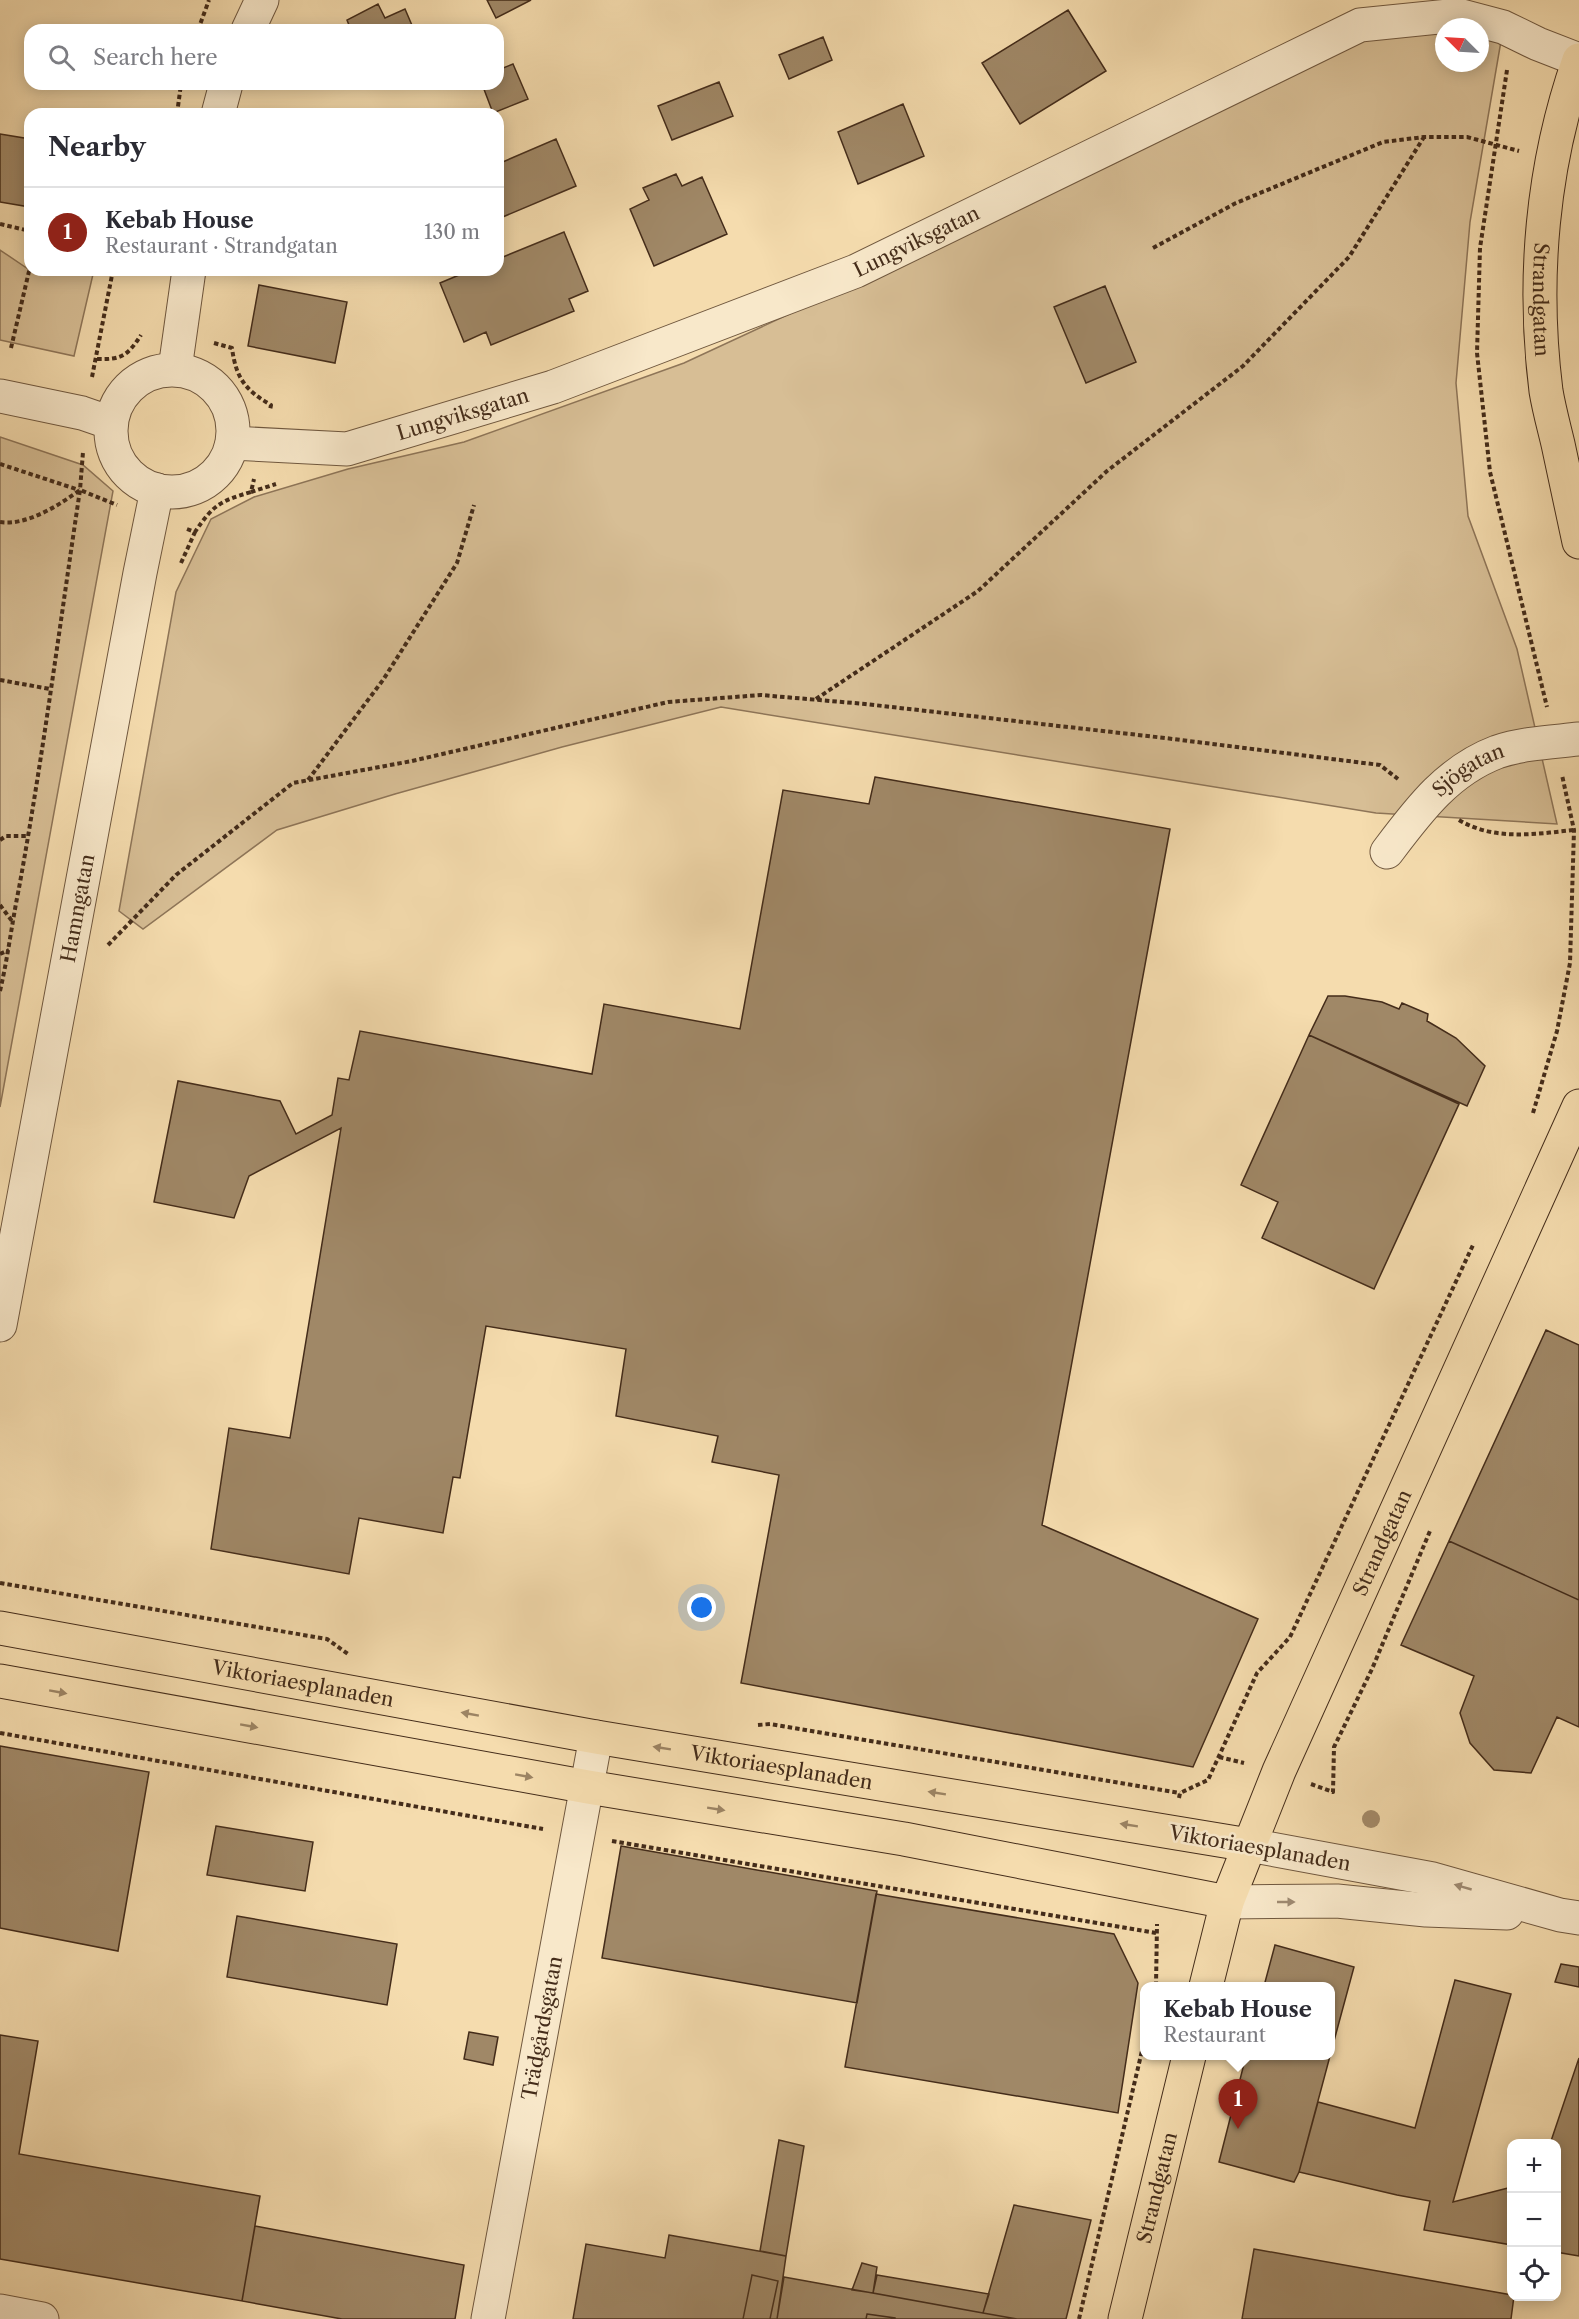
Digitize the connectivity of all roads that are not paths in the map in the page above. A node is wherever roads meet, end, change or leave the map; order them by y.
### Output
1 (262, 0) edge
2 (251, 24) edge
3 (1579, 60) edge
4 (224, 90) edge
5 (220, 108) edge
6 (188, 276) edge
7 (175, 369) junction
8 (0, 396) edge
9 (96, 418) junction
10 (232, 443) junction
11 (155, 502) junction
12 (1579, 542) edge
13 (1567, 740) edge
14 (1387, 852) dead end
15 (1579, 1106) edge
16 (0, 1325) edge
17 (0, 1629) edge
18 (0, 1681) edge
19 (596, 1737) junction
20 (588, 1787) junction
21 (1249, 1845) junction
22 (1227, 1902) junction
23 (1569, 1917) edge
24 (1207, 1982) edge
25 (1188, 2060) edge
26 (0, 2311) edge
27 (42, 2319) edge
28 (488, 2319) edge
29 (1125, 2319) edge

1 - 2 street
3 - 10 street, Lungviksgatan
3 - 12 main road, Strandgatan
4 - 5 street
6 - 7 street
7 - 9 street
7 - 10 street
8 - 9 street
9 - 11 street
10 - 11 street
11 - 16 street, Hamngatan
13 - 14 street, Sjögatan
15 - 21 main road, Strandgatan
19 -> 17 main road, Viktoriaesplanaden
18 -> 20 main road, Viktoriaesplanaden
19 - 20 street, Trädgårdsgatan
21 -> 19 main road, Viktoriaesplanaden
20 -> 22 main road, Viktoriaesplanaden
20 - 28 street, Trädgårdsgatan
21 - 22 main road, Strandgatan
23 -> 21 street, Viktoriaesplanaden
22 -> 23 street, Viktoriaesplanaden
22 - 24 main road, Strandgatan
25 - 29 main road, Strandgatan
26 - 27 street

